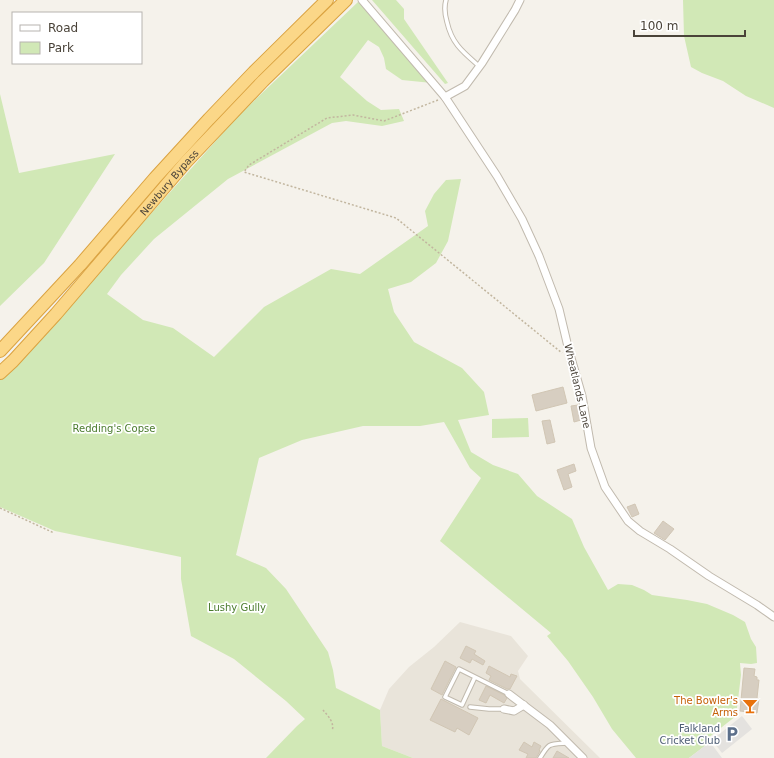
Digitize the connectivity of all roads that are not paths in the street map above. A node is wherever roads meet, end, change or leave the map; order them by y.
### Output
1 (326, 0) edge
2 (346, 0) edge
3 (362, 0) edge
4 (446, 0) edge
5 (520, 0) edge
6 (479, 66) junction
7 (446, 97) junction
8 (0, 351) edge
9 (0, 373) edge
10 (774, 617) edge
11 (475, 677) junction
12 (509, 694) joint
13 (524, 705) junction
14 (470, 707) dead end
15 (504, 710) joint
16 (568, 742) junction
17 (540, 758) edge
18 (583, 758) edge

1 - 8 highway, Newbury Bypass
2 - 9 highway, Newbury Bypass
3 - 7 street, Wheatlands Lane
4 - 6 lane
5 - 6 street
6 - 7 street
7 - 10 street, Wheatlands Lane
11 - 11 lane
11 - 12 lane
12 - 13 street
13 - 15 street
13 - 16 street
14 - 15 lane
16 - 17 lane
16 - 18 street

